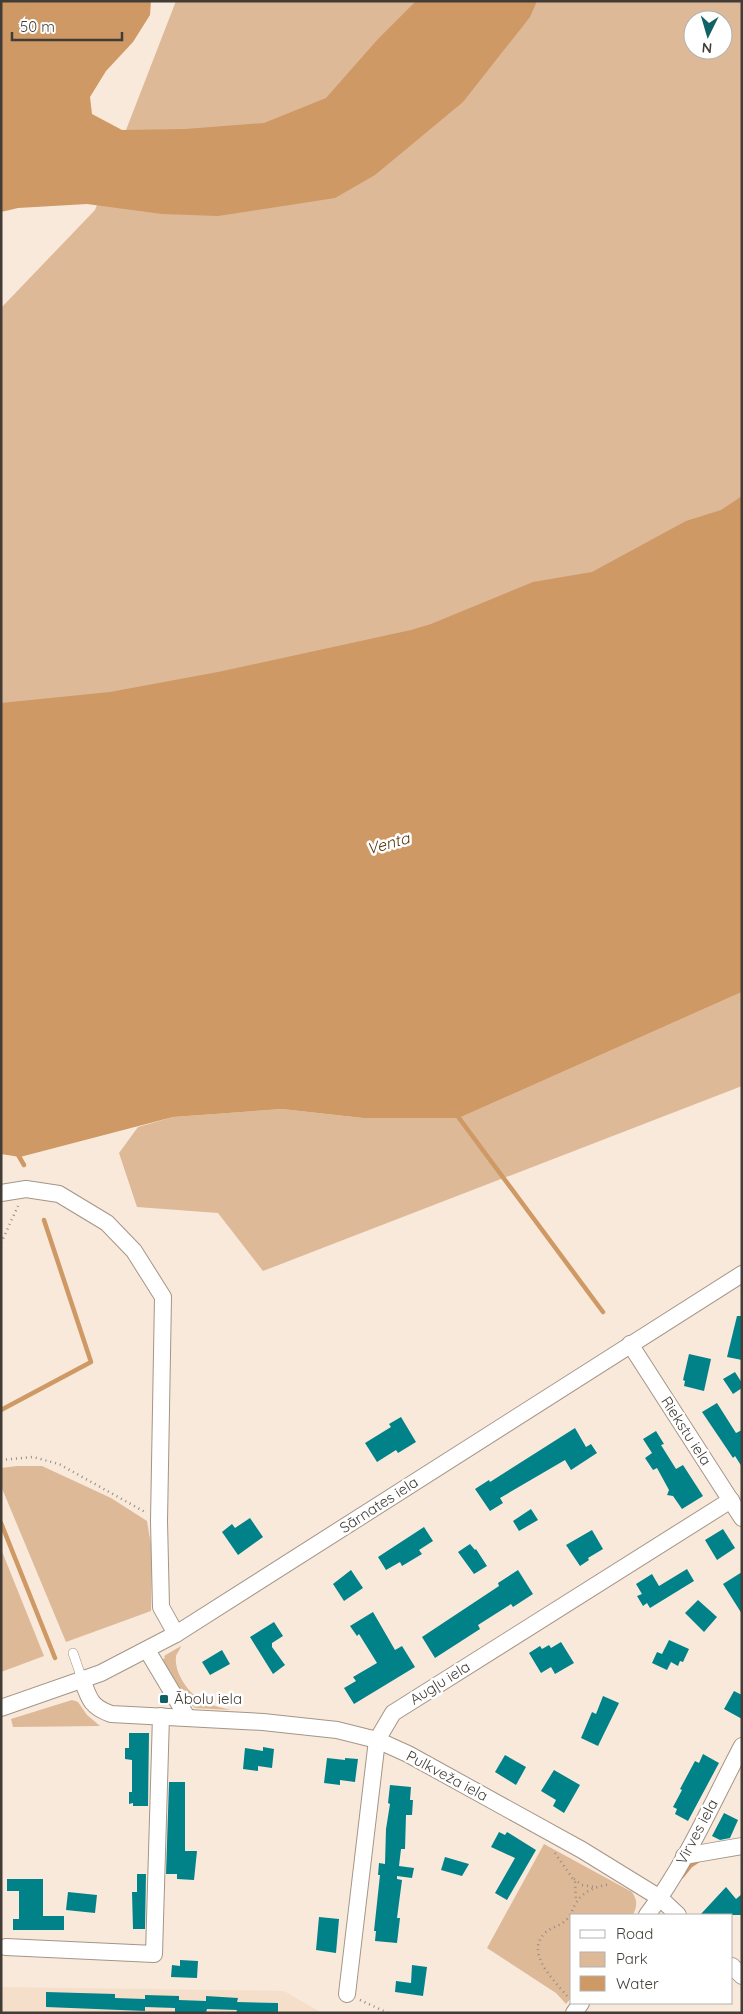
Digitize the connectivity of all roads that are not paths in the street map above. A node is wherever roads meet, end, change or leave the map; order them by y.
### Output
1 (1, 1193) edge
2 (742, 1274) edge
3 (630, 1344) junction
4 (731, 1500) junction
5 (742, 1518) edge
6 (176, 1634) junction
7 (147, 1650) junction
8 (73, 1653) dead end
9 (82, 1679) junction
10 (1, 1708) edge
11 (161, 1716) junction
12 (187, 1717) junction
13 (377, 1740) junction
14 (742, 1746) edge
15 (742, 1846) edge
16 (684, 1856) junction
17 (660, 1898) junction
18 (648, 1914) edge
19 (677, 1914) edge
20 (6, 1947) dead end
21 (733, 1967) edge
22 (742, 1976) edge
23 (347, 1994) road end

1 - 6 street
2 - 3 street, Sārnates iela
3 - 4 street, Riekstu iela
3 - 6 street, Sārnates iela
4 - 5 street, Riekstu iela
4 - 13 street, Augļu iela
6 - 7 street, Sārnates iela
7 - 9 street, Sārnates iela
7 - 12 street
8 - 9 lane
9 - 10 street, Sārnates iela
9 - 11 street, Pulkveža iela
11 - 12 street, Pulkveža iela
11 - 20 street
12 - 13 street, Pulkveža iela
13 - 17 street, Pulkveža iela
13 - 23 street, Augļu iela
14 - 16 street, Virves iela
15 - 16 street
16 - 17 street, Virves iela
17 - 18 street, Virves iela
17 - 19 street, Pulkveža iela
21 - 22 street

